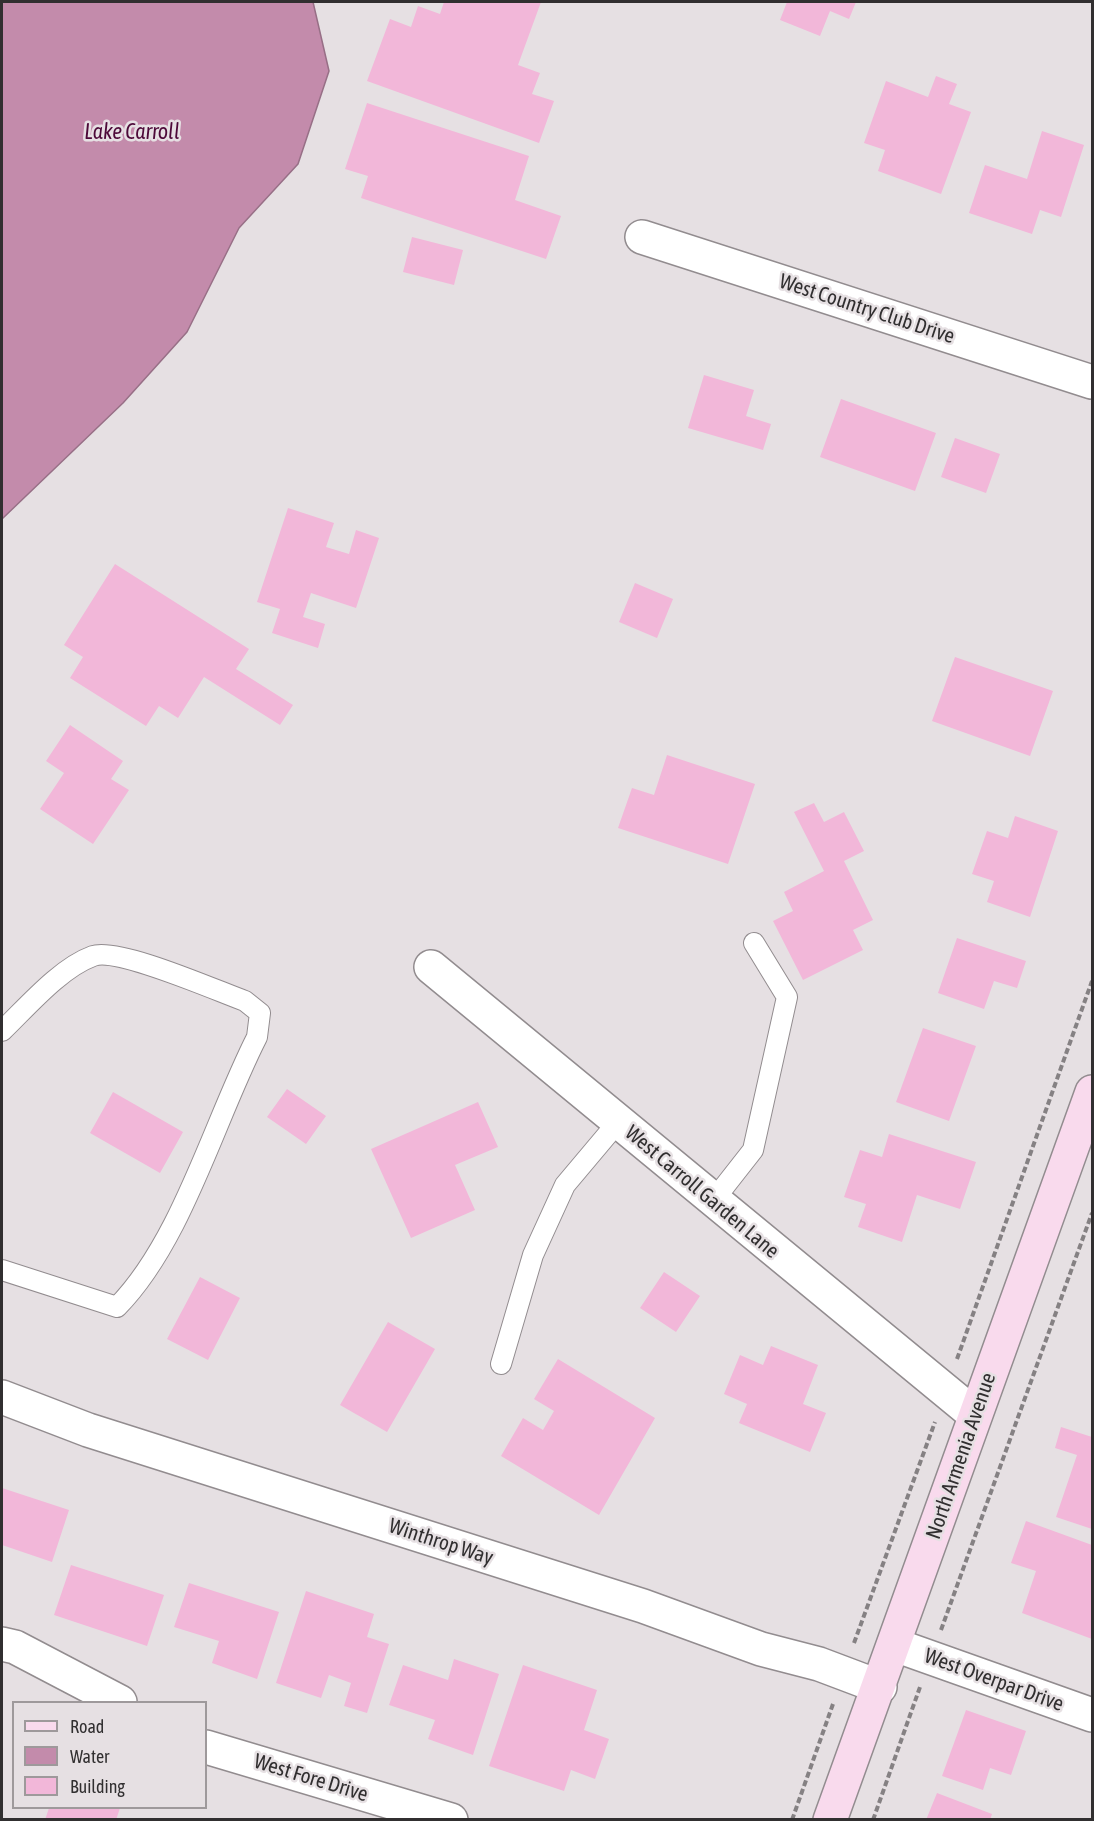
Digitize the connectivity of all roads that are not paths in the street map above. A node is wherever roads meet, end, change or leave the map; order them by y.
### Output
1 (642, 237) dead end
2 (1092, 382) edge
3 (754, 943) dead end
4 (431, 967) dead end
5 (2, 1031) edge
6 (1092, 1092) edge
7 (618, 1122) junction
8 (713, 1201) junction
9 (2, 1270) edge
10 (501, 1364) dead end
11 (2, 1397) edge
12 (975, 1415) junction
13 (2, 1644) edge
14 (895, 1645) junction
15 (880, 1687) junction
16 (118, 1701) edge
17 (1092, 1715) edge
18 (207, 1747) edge
19 (451, 1820) edge
20 (830, 1820) edge

1 - 2 street, West Country Club Drive
3 - 8 lane
4 - 7 street, West Carroll Garden Lane
5 - 9 lane
6 - 12 main road, North Armenia Avenue
7 - 8 street, West Carroll Garden Lane
7 - 10 lane
8 - 12 street, West Carroll Garden Lane
11 - 15 street, Winthrop Way
12 - 14 main road, North Armenia Avenue
13 - 16 street
14 - 15 main road, North Armenia Avenue
14 - 17 street, West Overpar Drive
15 - 20 main road, North Armenia Avenue
18 - 19 street, West Fore Drive

